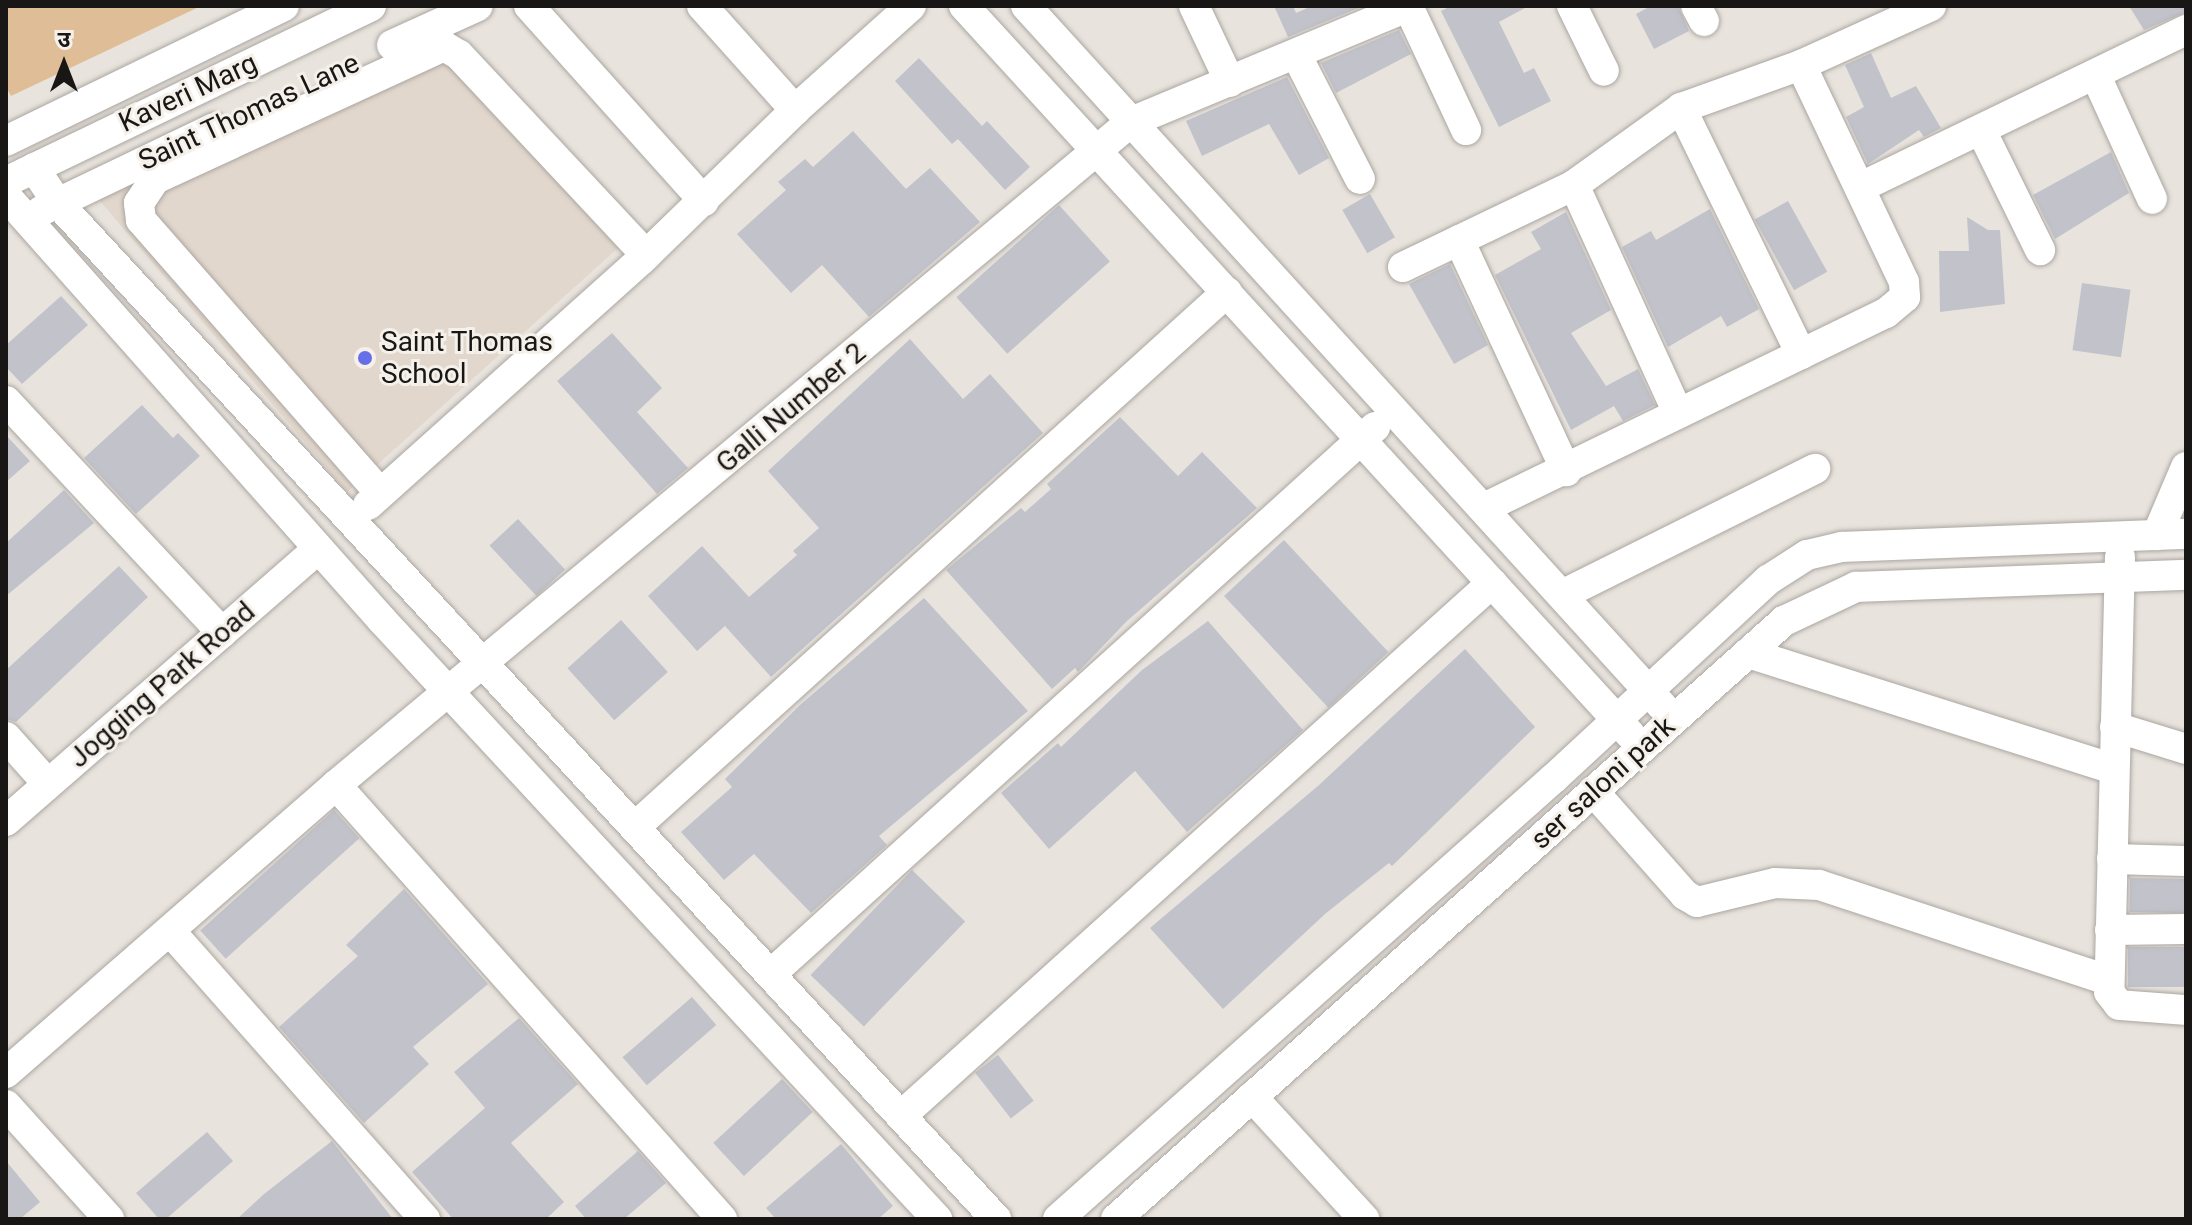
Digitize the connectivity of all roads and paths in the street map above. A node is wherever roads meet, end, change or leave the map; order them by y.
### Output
1 (284, 6) edge
2 (371, 6) edge
3 (478, 6) edge
4 (529, 6) edge
5 (702, 6) edge
6 (911, 6) edge
7 (964, 6) edge
8 (1026, 6) edge
9 (1194, 6) edge
10 (1409, 6) edge
11 (1572, 6) edge
12 (1931, 6) edge
13 (2186, 30) edge
14 (428, 41) junction
15 (1297, 56) junction
16 (1801, 65) junction
17 (1604, 71) dead end
18 (2096, 76) junction
19 (1230, 82) junction
20 (197, 88) junction
21 (1681, 108) junction
22 (795, 110) junction
23 (1131, 122) junction
24 (229, 128) junction
25 (1466, 130) dead end
26 (1981, 130) junction
27 (9, 134) edge
28 (1098, 150) junction
29 (34, 168) junction
30 (116, 173) junction
31 (1360, 179) dead end
32 (6, 182) edge
33 (1574, 185) junction
34 (1861, 187) junction
35 (6, 196) edge
36 (2152, 199) dead end
37 (56, 201) junction
38 (704, 201) junction
39 (139, 203) junction
40 (24, 222) junction
41 (1459, 240) junction
42 (2040, 250) dead end
43 (646, 255) junction
44 (1403, 267) dead end
45 (1227, 292) junction
46 (1801, 354) junction
47 (6, 401) edge
48 (1395, 410) junction
49 (1678, 413) junction
50 (1362, 440) junction
51 (2186, 467) edge
52 (1815, 469) dead end
53 (1566, 471) junction
54 (380, 493) junction
55 (1484, 508) junction
56 (351, 519) junction
57 (2172, 534) edge
58 (2121, 535) junction
59 (318, 549) junction
60 (2186, 575) edge
61 (2119, 576) junction
62 (1492, 583) junction
63 (1562, 595) junction
64 (222, 633) junction
65 (1748, 653) junction
66 (483, 665) junction
67 (449, 691) junction
68 (1648, 691) junction
69 (1674, 719) junction
70 (1617, 720) junction
71 (2115, 727) junction
72 (6, 737) edge
73 (1642, 748) junction
74 (2186, 749) edge
75 (2114, 769) junction
76 (48, 784) junction
77 (336, 785) junction
78 (1593, 791) junction
79 (6, 821) edge
80 (635, 827) junction
81 (2112, 859) junction
82 (2186, 861) edge
83 (2186, 929) edge
84 (2110, 930) junction
85 (170, 931) junction
86 (771, 974) junction
87 (2108, 980) junction
88 (2186, 1010) edge
89 (6, 1073) edge
90 (1252, 1097) junction
91 (6, 1105) edge
92 (901, 1116) junction
93 (109, 1219) edge
94 (425, 1219) edge
95 (722, 1219) edge
96 (937, 1219) edge
97 (996, 1219) edge
98 (1058, 1219) edge
99 (1116, 1219) edge
100 (1364, 1219) edge

1 - 27 street, Kaveri Marg
2 - 20 street, Kaveri Marg
3 - 14 street, Saint Thomas Lane
4 - 38 street
5 - 22 street
6 - 22 street
7 - 28 street
8 - 23 street
9 - 19 street
10 - 15 street, Galli Number 2
10 - 25 street
11 - 17 street
12 - 16 street
13 - 18 street
14 - 24 street, Saint Thomas Lane
14 - 43 street
15 - 19 street, Galli Number 2
15 - 31 street
16 - 21 street
16 - 34 street
18 - 26 street
18 - 36 street
19 - 23 street, Galli Number 2
20 - 24 street
20 - 29 street, Kaveri Marg
21 - 33 street
21 - 46 street
22 - 38 street
23 - 28 street, Galli Number 2
23 - 48 street
24 - 30 street, Saint Thomas Lane
24 - 39 street
26 - 34 street
26 - 42 street
28 - 45 street
28 - 66 street, Galli Number 2
29 - 32 street, Kaveri Marg
29 - 37 street
30 - 37 street, Saint Thomas Lane
30 - 39 street
33 - 41 street
33 - 49 street
34 - 46 street
35 - 40 street
37 - 40 street, Saint Thomas Lane
37 - 56 street
38 - 43 street
39 - 54 street
40 - 59 street
41 - 44 street
41 - 53 street
43 - 54 street
45 - 50 street
45 - 80 street
46 - 49 street
47 - 64 street
48 - 50 street
48 - 55 street
49 - 53 street
50 - 62 street
50 - 86 street
51 - 57 street
52 - 63 street
53 - 55 street
54 - 56 street
55 - 63 street
56 - 66 street
57 - 58 street
58 - 61 street
58 - 68 street
59 - 64 street, Jogging Park Road
59 - 67 street
60 - 61 street, ser saloni park
61 - 65 street, ser saloni park
61 - 71 street
62 - 70 street
62 - 92 street
63 - 68 street
64 - 76 street, Jogging Park Road
65 - 69 street, ser saloni park
65 - 75 street
66 - 67 street, Galli Number 2
66 - 80 street
67 - 77 street, Galli Number 2
67 - 96 street
68 - 69 street
68 - 70 street
69 - 73 street, ser saloni park
70 - 73 street
70 - 98 street
71 - 74 street
71 - 75 street
72 - 76 street
73 - 78 street, ser saloni park
75 - 81 street
76 - 79 street, Jogging Park Road
77 - 85 street, Galli Number 2
77 - 95 street
78 - 87 street
78 - 90 street, ser saloni park
80 - 86 street
81 - 82 street
81 - 84 street
83 - 84 street
84 - 87 street
85 - 89 street, Galli Number 2
85 - 94 street
86 - 92 street
87 - 88 street
90 - 99 street, ser saloni park
90 - 100 street
91 - 93 street
92 - 97 street

